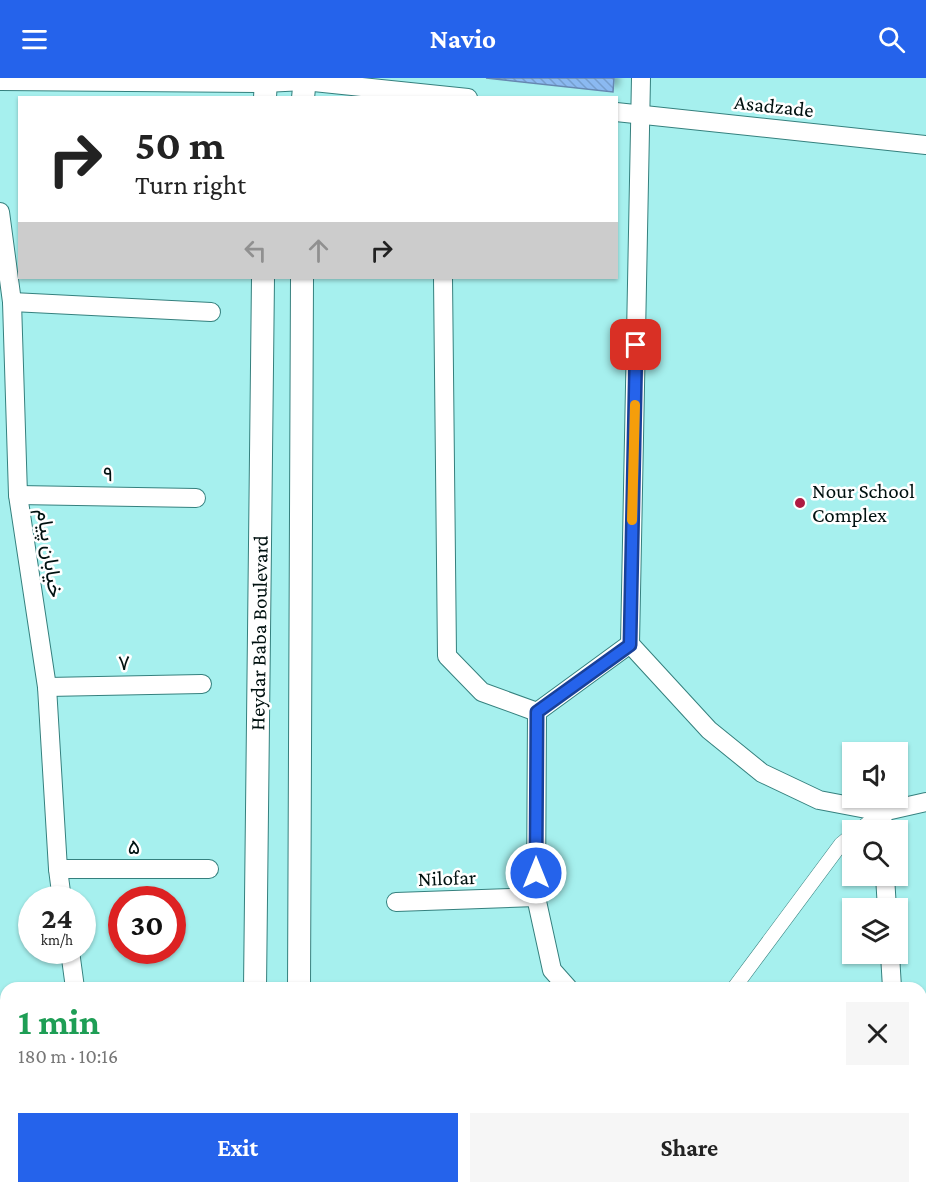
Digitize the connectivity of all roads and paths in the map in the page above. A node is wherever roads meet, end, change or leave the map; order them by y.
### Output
1 (641, 78) edge
2 (0, 81) edge
3 (266, 86) edge
4 (304, 86) edge
5 (441, 96) edge
6 (618, 112) edge
7 (640, 115) junction
8 (926, 145) edge
9 (0, 212) edge
10 (263, 279) edge
11 (302, 279) edge
12 (443, 279) edge
13 (12, 302) junction
14 (211, 312) dead end
15 (18, 495) junction
16 (196, 498) dead end
17 (630, 645) junction
18 (202, 684) dead end
19 (47, 687) junction
20 (537, 712) junction
21 (926, 802) edge
22 (882, 812) junction
23 (872, 820) edge
24 (882, 820) edge
25 (842, 843) edge
26 (58, 869) junction
27 (209, 869) dead end
28 (60, 886) edge
29 (536, 897) junction
30 (396, 902) dead end
31 (72, 964) edge
32 (891, 964) edge
33 (74, 982) edge
34 (255, 982) edge
35 (299, 982) edge
36 (563, 982) edge
37 (738, 982) edge
38 (892, 982) edge

1 - 7 street
2 - 3 street
3 - 4 street
4 - 5 street
6 - 7 street, Asadzade
7 - 8 street, Asadzade
7 - 17 street
9 - 13 street, خیابان پیام
10 - 34 street, Heydar Baba Boulevard
11 - 35 street, Heydar Baba Boulevard
12 - 20 street
13 - 14 street
13 - 15 street, خیابان پیام
15 - 16 street, ۹
15 - 19 street, خیابان پیام
17 - 20 street
17 - 22 street
18 - 19 street, ۷
19 - 26 street, خیابان پیام
20 - 29 street
21 - 22 street
22 - 23 street
22 - 24 street
25 - 37 street
26 - 27 street, ۵
26 - 28 street, خیابان پیام
29 - 30 street, Nilofar
29 - 36 street
31 - 33 street
32 - 38 street

